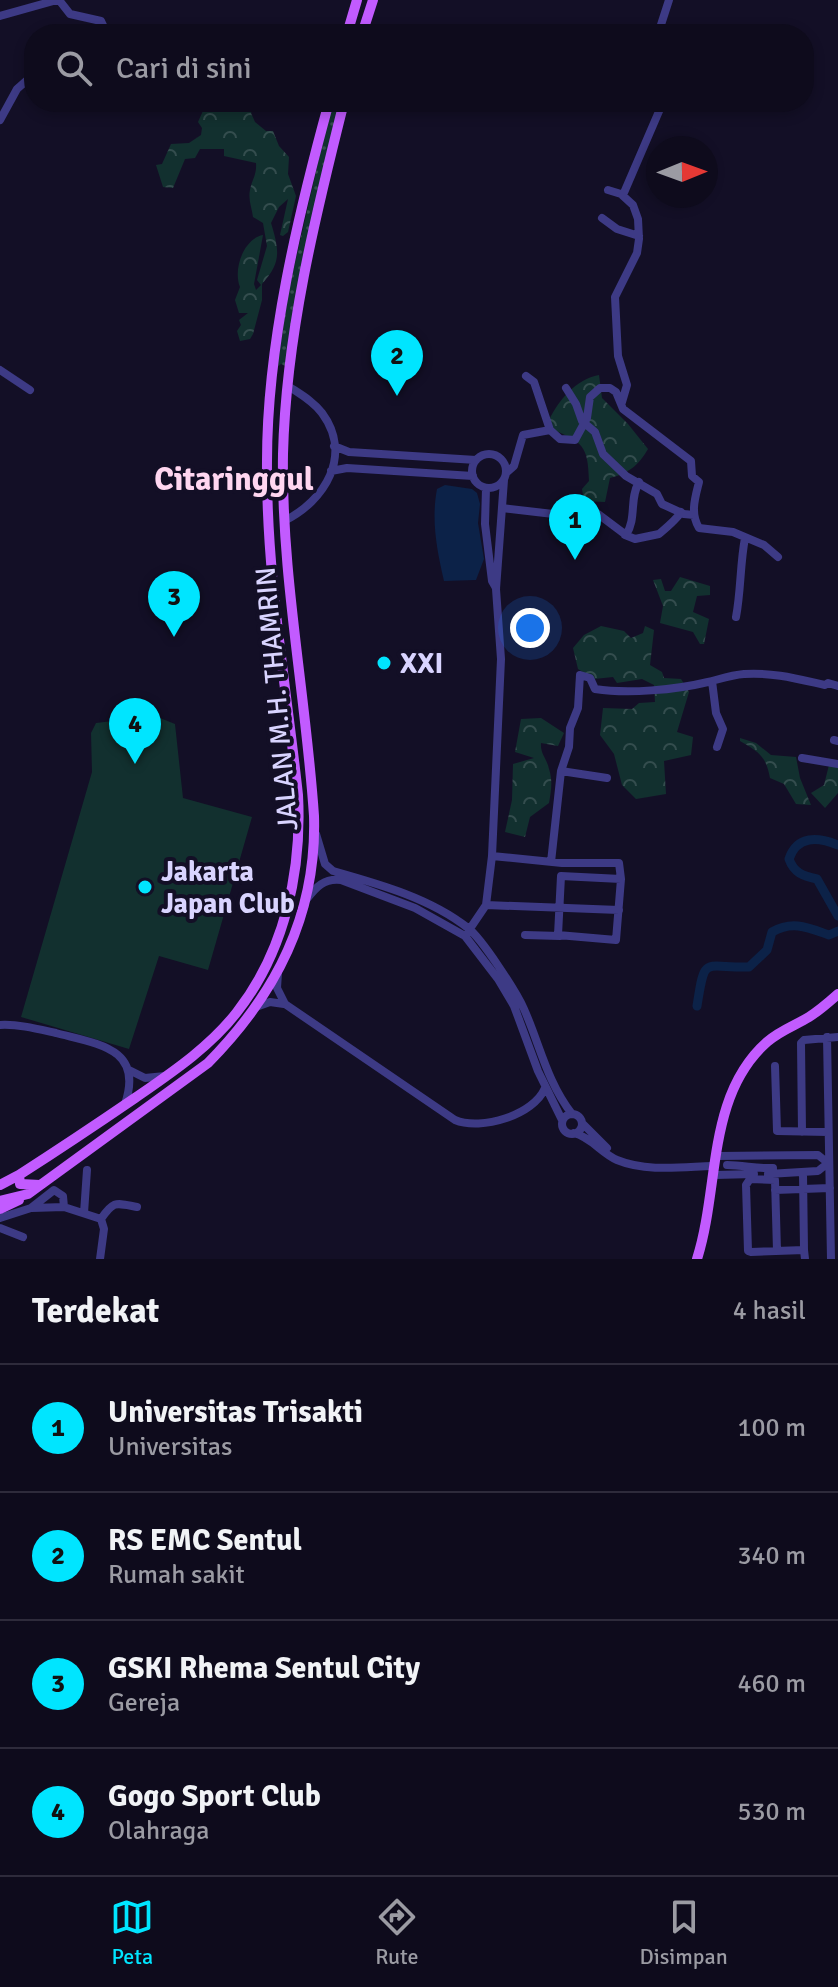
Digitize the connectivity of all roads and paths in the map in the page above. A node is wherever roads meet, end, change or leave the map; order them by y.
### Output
1 (58, 0) edge
2 (357, 0) edge
3 (373, 0) edge
4 (669, 0) edge
5 (0, 16) edge
6 (102, 24) edge
7 (350, 24) edge
8 (365, 24) edge
9 (661, 24) edge
10 (24, 83) edge
11 (326, 112) edge
12 (342, 112) edge
13 (659, 112) edge
14 (0, 120) edge
15 (608, 190) dead end
16 (623, 195) junction
17 (602, 218) dead end
18 (639, 236) junction
19 (0, 370) edge
20 (526, 376) dead end
21 (288, 386) junction
22 (272, 387) junction
23 (566, 388) dead end
24 (30, 390) dead end
25 (286, 401) junction
26 (629, 412) junction
27 (584, 424) junction
28 (550, 430) junction
29 (334, 446) junction
30 (349, 452) junction
31 (476, 460) junction
32 (347, 468) junction
33 (331, 471) junction
34 (473, 476) junction
35 (505, 477) junction
36 (639, 482) junction
37 (486, 488) junction
38 (502, 508) junction
39 (681, 512) junction
40 (694, 515) junction
41 (284, 521) junction
42 (625, 535) junction
43 (745, 538) junction
44 (778, 557) dead end
45 (496, 589) junction
46 (736, 617) dead end
47 (712, 681) junction
48 (838, 686) edge
49 (717, 747) dead end
50 (802, 758) dead end
51 (838, 764) edge
52 (561, 771) junction
53 (607, 778) dead end
54 (315, 829) junction
55 (492, 856) junction
56 (313, 861) junction
57 (297, 862) junction
58 (551, 862) junction
59 (562, 863) junction
60 (295, 876) junction
61 (561, 876) junction
62 (310, 878) junction
63 (621, 879) junction
64 (305, 900) junction
65 (486, 905) junction
66 (426, 909) junction
67 (559, 910) junction
68 (619, 910) junction
69 (467, 933) junction
70 (525, 935) dead end
71 (560, 936) junction
72 (278, 973) junction
73 (838, 994) edge
74 (285, 1004) junction
75 (256, 1007) junction
76 (242, 1016) junction
77 (0, 1025) edge
78 (827, 1037) junction
79 (838, 1037) edge
80 (775, 1066) dead end
81 (128, 1069) junction
82 (168, 1075) junction
83 (545, 1088) junction
84 (125, 1104) junction
85 (572, 1114) junction
86 (562, 1120) junction
87 (582, 1123) junction
88 (802, 1132) junction
89 (828, 1132) junction
90 (574, 1133) junction
91 (793, 1155) junction
92 (833, 1163) edge
93 (727, 1165) dead end
94 (746, 1165) junction
95 (643, 1166) junction
96 (715, 1166) junction
97 (87, 1170) dead end
98 (797, 1173) junction
99 (19, 1175) junction
100 (0, 1185) edge
101 (40, 1185) junction
102 (830, 1188) junction
103 (803, 1189) junction
104 (775, 1190) junction
105 (22, 1196) junction
106 (0, 1201) edge
107 (64, 1207) junction
108 (137, 1207) dead end
109 (31, 1208) junction
110 (0, 1209) edge
111 (84, 1213) junction
112 (0, 1218) edge
113 (101, 1219) junction
114 (0, 1228) edge
115 (23, 1237) dead end
116 (777, 1251) junction
117 (804, 1255) edge
118 (100, 1259) edge
119 (697, 1259) edge
120 (831, 1259) edge

1 - 5 street
1 - 6 street
2 - 7 main road
3 - 8 main road
4 - 9 street
10 - 14 street
11 - 22 main road, JALAN M.H. THAMRIN
12 - 21 main road, JALAN M.H. THAMRIN
13 - 16 street
15 - 16 street
16 - 18 street
17 - 18 street
18 - 26 street
19 - 24 street
20 - 28 street
21 - 25 main road, JALAN M.H. THAMRIN
21 - 29 street
22 - 25 main road
22 - 57 main road, JALAN M.H. THAMRIN
23 - 27 street
25 - 41 main road, JALAN M.H. THAMRIN
26 - 27 street
26 - 40 street
27 - 28 street
27 - 36 street
28 - 35 street
29 - 30 street
29 - 33 street
30 - 31 street
30 - 32 street
31 - 34 street
31 - 35 street
32 - 33 street
32 - 34 street
33 - 41 street
34 - 37 street
35 - 37 street
35 - 38 street
36 - 39 street
36 - 42 street
37 - 45 street
38 - 42 street
38 - 45 street
39 - 40 street
39 - 42 street
40 - 43 street
41 - 54 main road, JALAN M.H. THAMRIN
43 - 44 street
43 - 46 street
45 - 55 street
47 - 48 street
47 - 49 street
47 - 52 street
50 - 51 street
52 - 53 street
52 - 58 street
54 - 56 main road, JALAN M.H. THAMRIN
54 - 66 street
55 - 58 street
55 - 65 street
56 - 57 main road
56 - 62 main road, JALAN M.H. THAMRIN
57 - 60 main road, JALAN M.H. THAMRIN
58 - 59 street
59 - 61 street
59 - 63 street
60 - 62 main road
60 - 76 main road, JALAN M.H. THAMRIN
61 - 63 street
61 - 67 street
62 - 64 main road, JALAN M.H. THAMRIN
63 - 68 street
64 - 66 street
64 - 72 main road, JALAN M.H. THAMRIN
65 - 67 street
65 - 69 street
66 - 69 street
67 - 68 street
67 - 71 street
68 - 71 street
69 - 83 street
69 - 85 street
70 - 71 street
72 - 74 street
72 - 75 main road, JALAN M.H. THAMRIN
73 - 96 main road
74 - 75 street
74 - 83 street
75 - 76 main road, JALAN M.H. THAMRIN
76 - 82 main road, JALAN M.H. THAMRIN
76 - 101 main road, JALAN M.H. THAMRIN
77 - 81 street
78 - 79 street
78 - 88 street
78 - 89 street
80 - 88 street
81 - 82 street
81 - 84 street
82 - 84 main road, JALAN M.H. THAMRIN
83 - 86 street
84 - 99 main road, JALAN M.H. THAMRIN
85 - 86 street
85 - 87 street
86 - 90 street
87 - 90 street
87 - 95 street
88 - 89 street
89 - 92 street
90 - 95 street
91 - 92 street
91 - 94 street
91 - 96 street
91 - 98 street
92 - 98 street
92 - 102 street
93 - 94 street
94 - 98 street
95 - 96 street
96 - 98 street
96 - 119 main road
97 - 111 street
98 - 103 street
99 - 100 main road, JALAN M.H. THAMRIN
99 - 101 main road
100 - 105 main road
101 - 105 main road, JALAN M.H. THAMRIN
102 - 103 street
102 - 120 street
103 - 104 street
103 - 117 street
104 - 116 street
104 - 116 street
105 - 106 main road, JALAN M.H. THAMRIN
105 - 110 main road
107 - 109 street
107 - 109 street
107 - 111 street
108 - 113 street
109 - 112 street
111 - 113 street
113 - 118 street
114 - 115 street
116 - 117 street

